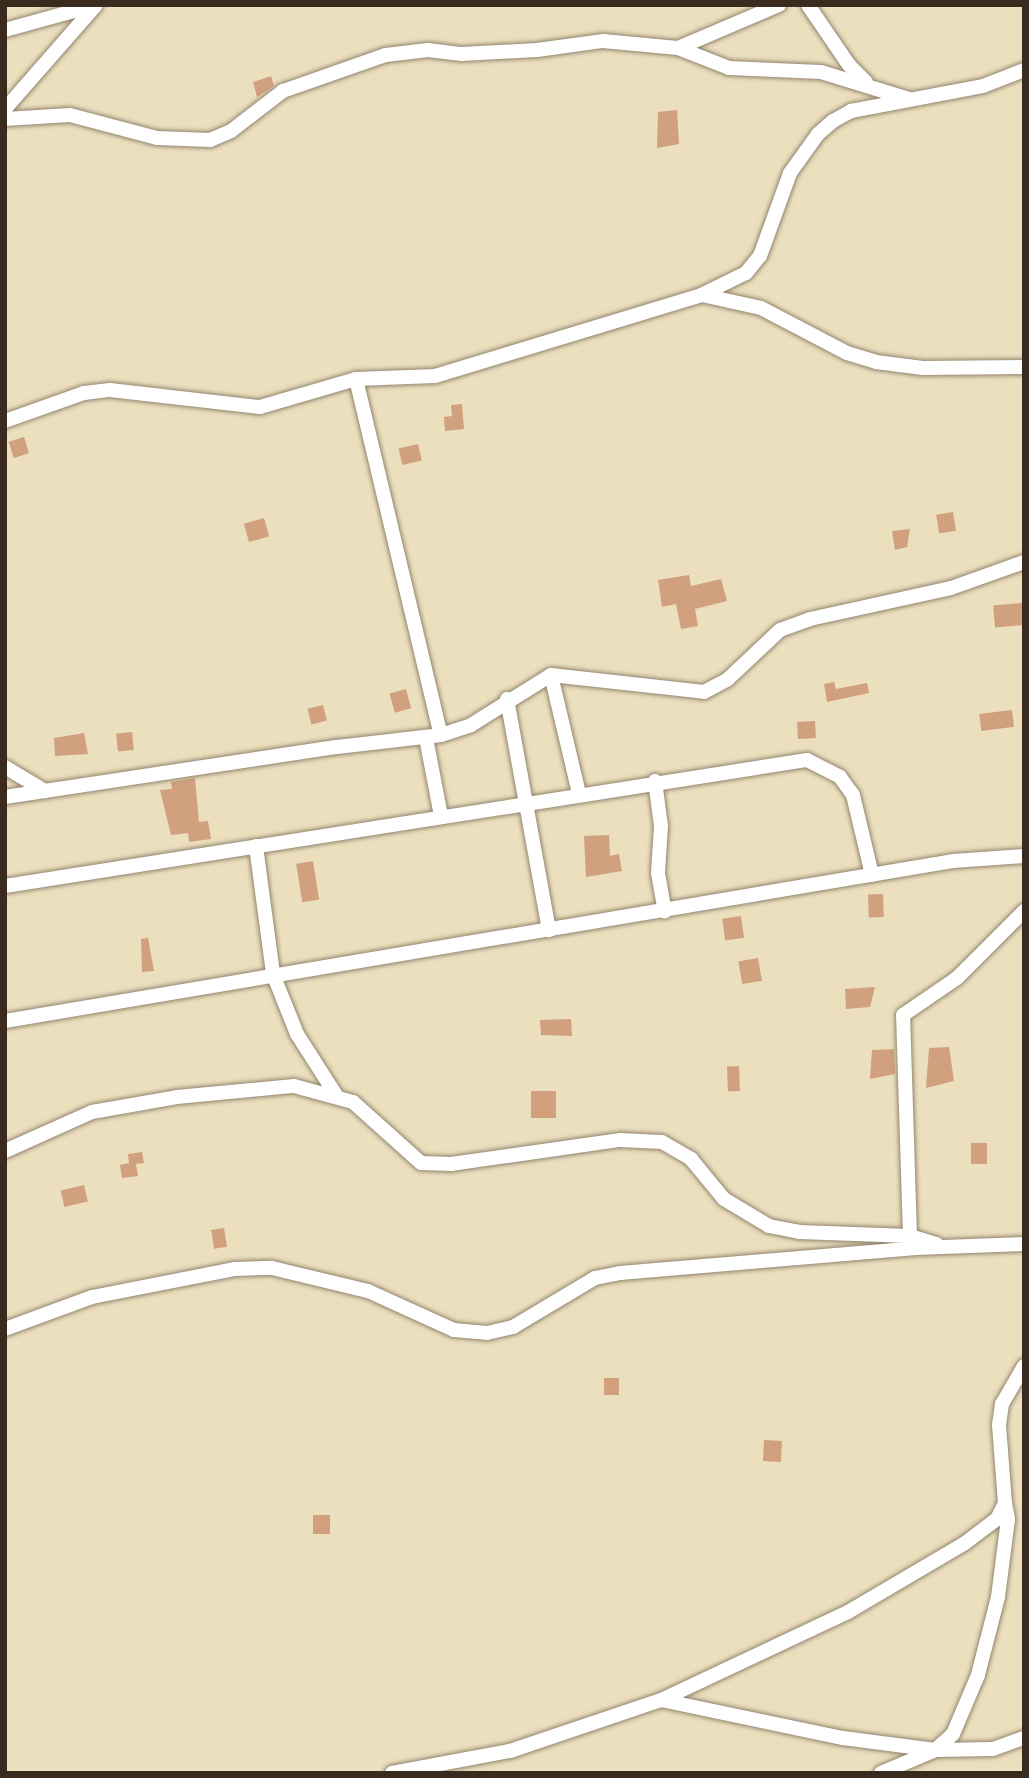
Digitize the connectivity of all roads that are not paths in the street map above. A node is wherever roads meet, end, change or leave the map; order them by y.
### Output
1 (96, 5) edge
2 (779, 5) edge
3 (808, 5) edge
4 (5, 30) edge
5 (678, 47) junction
6 (1024, 69) edge
7 (872, 88) junction
8 (914, 101) junction
9 (5, 109) edge
10 (5, 119) edge
11 (701, 295) junction
12 (1024, 366) edge
13 (356, 379) junction
14 (5, 421) edge
15 (1024, 562) edge
16 (1017, 569) edge
17 (551, 675) junction
18 (507, 699) junction
19 (441, 736) junction
20 (426, 738) junction
21 (5, 768) edge
22 (655, 781) junction
23 (45, 791) junction
24 (579, 793) junction
25 (5, 797) edge
26 (526, 802) junction
27 (441, 816) junction
28 (256, 846) junction
29 (1024, 856) edge
30 (872, 875) junction
31 (5, 886) edge
32 (665, 911) junction
33 (1024, 911) edge
34 (550, 930) junction
35 (273, 974) junction
36 (5, 1021) edge
37 (336, 1095) junction
38 (5, 1151) edge
39 (910, 1236) junction
40 (1024, 1244) edge
41 (944, 1247) junction
42 (5, 1329) edge
43 (1024, 1366) edge
44 (1004, 1503) junction
45 (661, 1700) junction
46 (1024, 1738) edge
47 (935, 1750) junction
48 (392, 1773) edge
49 (881, 1773) edge

1 - 4 street
1 - 9 street
2 - 5 street
3 - 7 street
5 - 7 street
5 - 10 street
6 - 8 street
7 - 8 street
8 - 11 street
11 - 12 street
11 - 13 street
13 - 14 street
13 - 19 street
15 - 16 street
16 - 17 street
17 - 18 street
17 - 24 street
18 - 19 street
18 - 26 street
19 - 20 street
20 - 23 street
20 - 27 street
21 - 23 street
22 - 24 street
22 - 30 street
22 - 32 street
23 - 25 street
24 - 26 street
26 - 27 street
26 - 34 street
27 - 28 street
28 - 31 street
28 - 35 street
29 - 30 street
30 - 32 street
32 - 34 street
33 - 39 street
34 - 35 street
35 - 36 street
35 - 37 street
37 - 38 street
37 - 39 street
39 - 41 street
40 - 41 street
41 - 42 street
43 - 44 street
44 - 45 street
44 - 47 street
45 - 47 street
45 - 48 street
46 - 47 street
47 - 49 street

